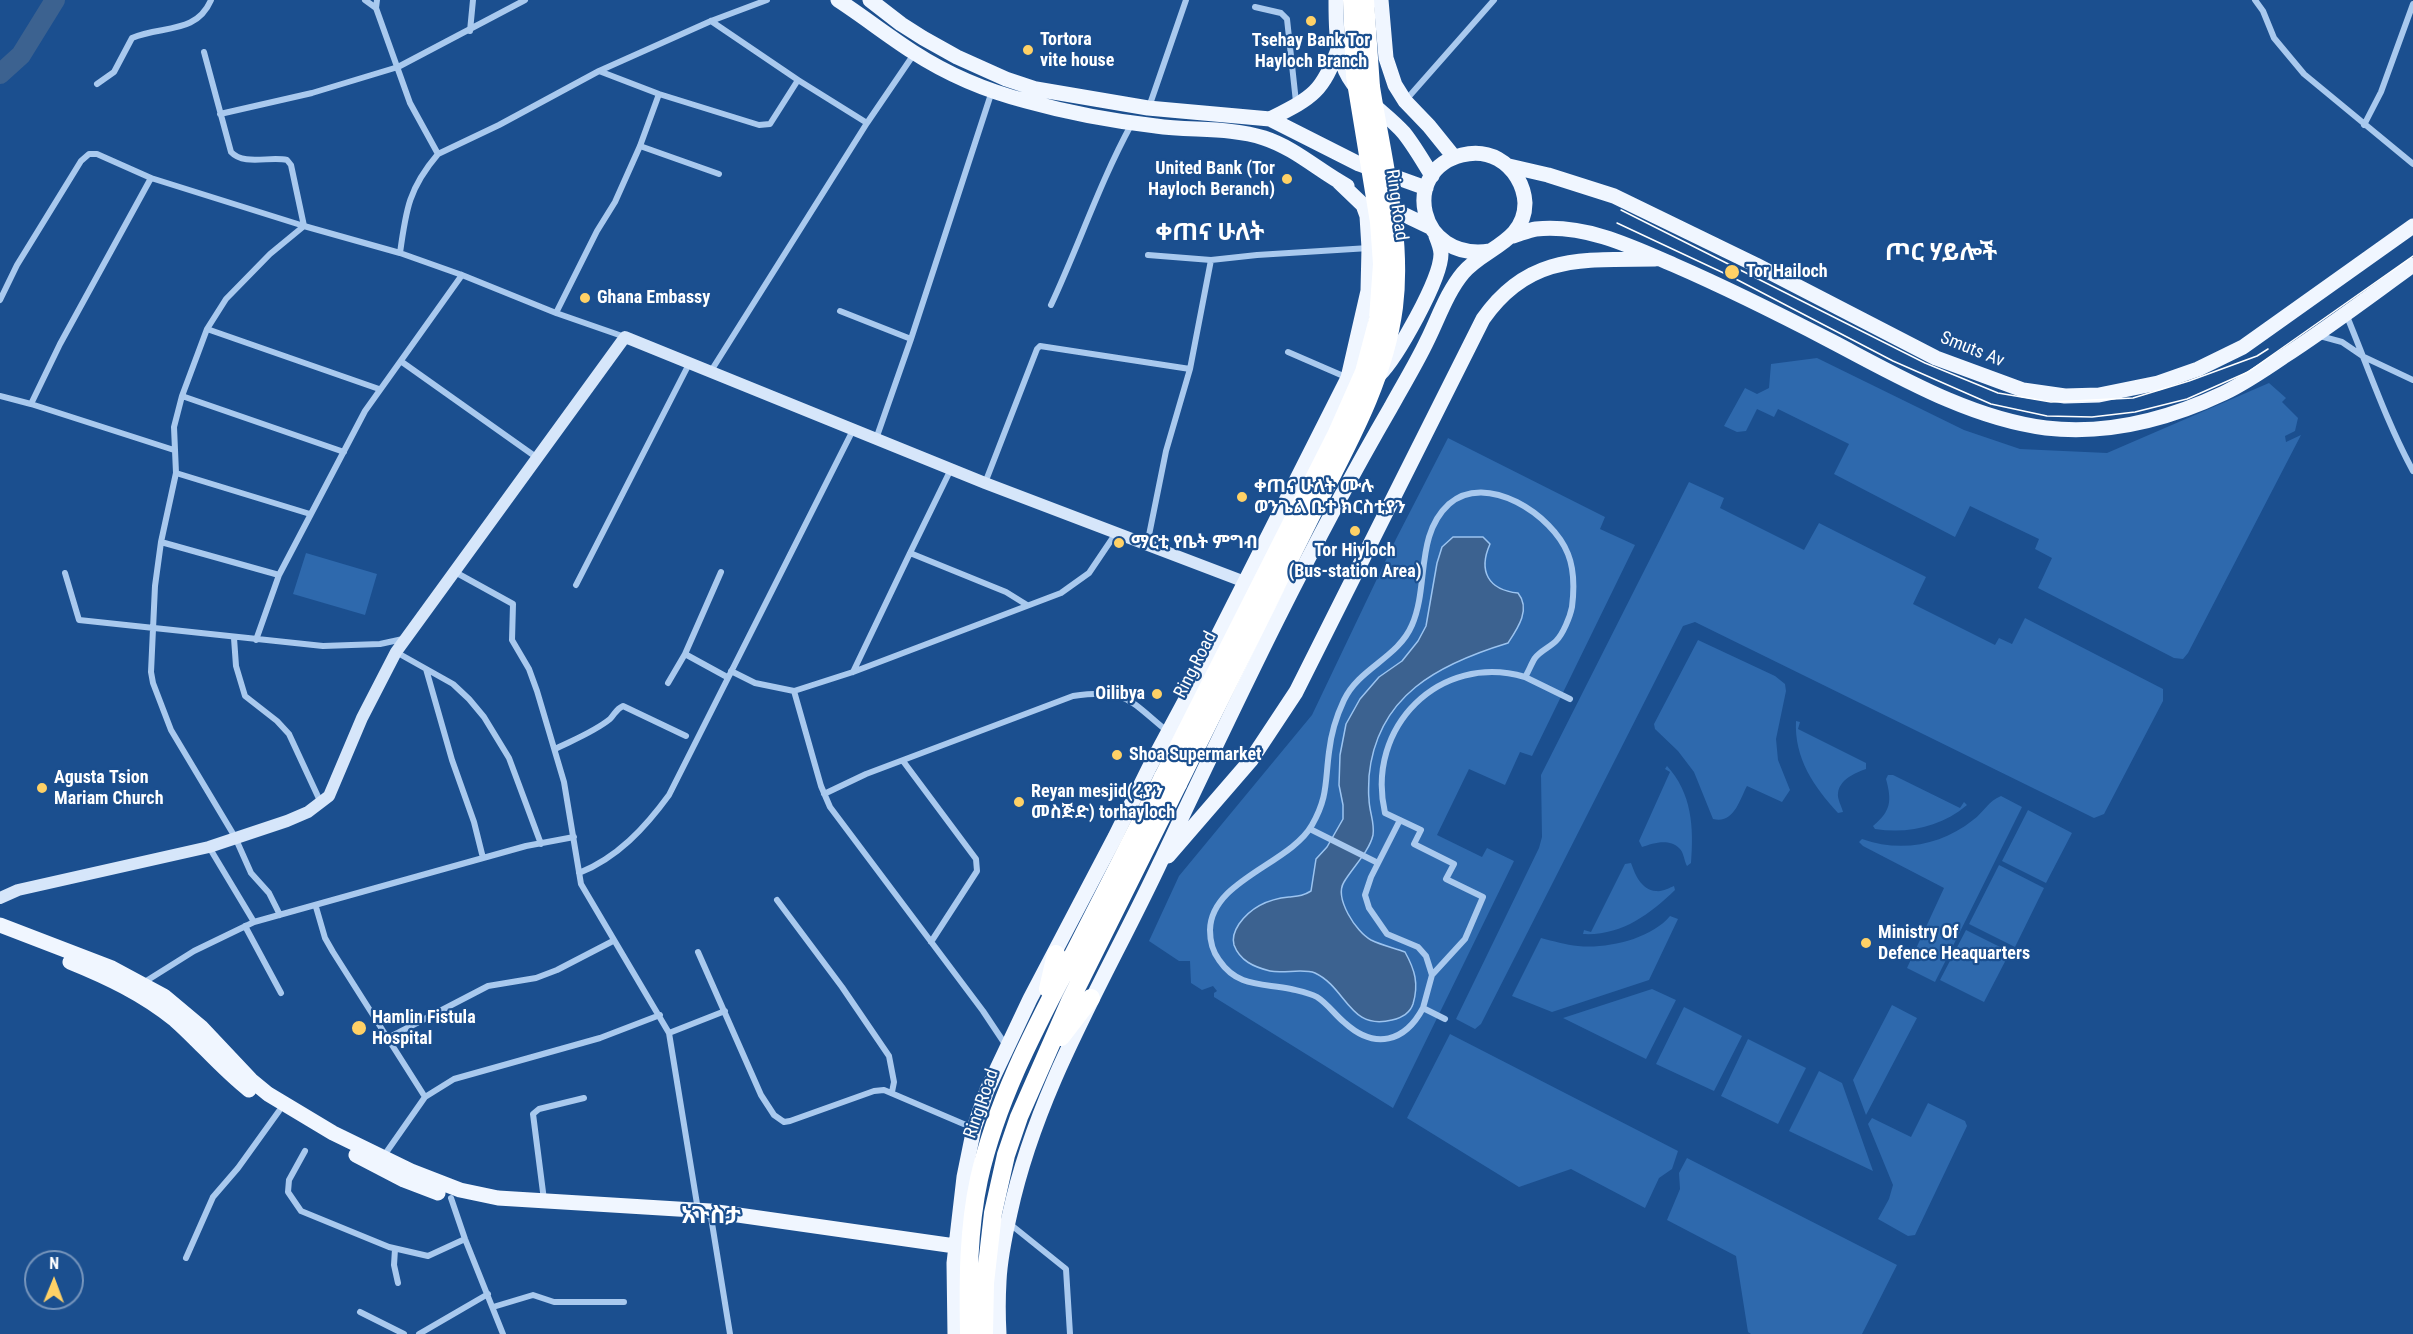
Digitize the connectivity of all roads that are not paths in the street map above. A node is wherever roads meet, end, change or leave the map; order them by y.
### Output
1 (211, 0) edge
2 (365, 0) edge
3 (377, 0) edge
4 (473, 0) edge
5 (525, 0) edge
6 (766, 0) edge
7 (838, 0) edge
8 (870, 0) edge
9 (1186, 0) edge
10 (1336, 0) edge
11 (1352, 0) edge
12 (1365, 0) edge
13 (1381, 0) edge
14 (1494, 0) edge
15 (2255, 0) edge
16 (2413, 4) edge
17 (1255, 7) dead end
18 (376, 8) junction
19 (711, 21) junction
20 (470, 30) junction
21 (1340, 47) junction
22 (204, 52) dead end
23 (915, 53) junction
24 (398, 67) junction
25 (599, 71) junction
26 (798, 80) junction
27 (97, 84) dead end
28 (992, 90) junction
29 (659, 94) junction
30 (1079, 97) junction
31 (1405, 101) junction
32 (1297, 106) junction
33 (1148, 108) junction
34 (1075, 113) junction
35 (220, 114) junction
36 (1270, 119) junction
37 (867, 123) junction
38 (1132, 123) junction
39 (2364, 125) junction
40 (640, 146) junction
41 (438, 154) junction
42 (1454, 157) junction
43 (2413, 164) edge
44 (1509, 166) junction
45 (719, 174) dead end
46 (152, 178) junction
47 (1340, 182) junction
48 (1429, 182) junction
49 (304, 226) junction
50 (2413, 226) edge
51 (1433, 231) junction
52 (1513, 236) junction
53 (1369, 248) junction
54 (1490, 251) junction
55 (400, 253) junction
56 (1148, 255) dead end
57 (1661, 259) junction
58 (1211, 260) junction
59 (2413, 265) edge
60 (462, 274) junction
61 (0, 300) edge
62 (1051, 305) dead end
63 (840, 311) dead end
64 (556, 313) junction
65 (2346, 314) junction
66 (207, 329) junction
67 (2316, 336) junction
68 (625, 337) junction
69 (911, 339) junction
70 (1288, 352) dead end
71 (2364, 357) junction
72 (402, 362) junction
73 (690, 362) junction
74 (1190, 369) junction
75 (710, 372) junction
76 (1348, 378) junction
77 (2413, 380) edge
78 (380, 388) junction
79 (0, 396) edge
80 (182, 396) junction
81 (31, 404) junction
82 (1330, 416) junction
83 (853, 430) junction
84 (876, 439) junction
85 (174, 450) junction
86 (344, 452) junction
87 (536, 457) junction
88 (951, 469) junction
89 (2413, 471) edge
90 (176, 473) junction
91 (985, 483) junction
92 (310, 514) junction
93 (1116, 533) junction
94 (161, 542) junction
95 (1147, 545) junction
96 (910, 553) junction
97 (455, 572) junction
98 (721, 572) dead end
99 (65, 573) dead end
100 (279, 575) junction
101 (1245, 582) junction
102 (576, 585) dead end
103 (1027, 605) junction
104 (152, 629) junction
105 (234, 638) junction
106 (405, 639) junction
107 (256, 640) junction
108 (396, 652) junction
109 (685, 654) junction
110 (426, 669) junction
111 (853, 672) junction
112 (729, 674) junction
113 (1525, 677) junction
114 (668, 683) dead end
115 (794, 691) junction
116 (1570, 699) dead end
117 (1167, 732) junction
118 (686, 736) dead end
119 (555, 749) junction
120 (903, 761) junction
121 (1170, 780) junction
122 (824, 794) junction
123 (321, 803) junction
124 (1400, 819) junction
125 (1310, 829) junction
126 (235, 837) junction
127 (574, 837) junction
128 (541, 844) junction
129 (209, 847) junction
130 (483, 858) junction
131 (1378, 863) junction
132 (1159, 865) junction
133 (579, 873) junction
134 (0, 898) edge
135 (777, 900) dead end
136 (316, 906) junction
137 (280, 915) junction
138 (254, 922) junction
139 (0, 924) edge
140 (245, 926) junction
141 (0, 935) edge
142 (613, 940) junction
143 (931, 942) junction
144 (698, 952) dead end
145 (1056, 954) junction
146 (1432, 975) junction
147 (141, 989) junction
148 (281, 993) dead end
149 (1091, 998) junction
150 (1424, 1008) junction
151 (725, 1011) junction
152 (660, 1015) junction
153 (1041, 1017) junction
154 (1444, 1019) dead end
155 (669, 1033) junction
156 (388, 1038) junction
157 (1007, 1048) junction
158 (1047, 1054) junction
159 (892, 1092) junction
160 (425, 1097) junction
161 (584, 1098) dead end
162 (279, 1112) junction
163 (974, 1128) junction
164 (305, 1151) dead end
165 (383, 1157) junction
166 (451, 1198) junction
167 (544, 1200) junction
168 (704, 1213) junction
169 (1008, 1222) junction
170 (465, 1239) junction
171 (955, 1248) junction
172 (395, 1249) junction
173 (186, 1258) dead end
174 (398, 1283) dead end
175 (488, 1294) junction
176 (624, 1302) dead end
177 (493, 1307) junction
178 (360, 1312) dead end
179 (404, 1334) edge
180 (420, 1334) edge
181 (503, 1334) edge
182 (730, 1334) edge
183 (955, 1334) edge
184 (969, 1334) edge
185 (984, 1334) edge
186 (999, 1334) edge
187 (1070, 1334) edge

1 - 27 street
2 - 18 street
3 - 18 street
4 - 20 street
5 - 20 street
6 - 19 street
7 - 23 main road
8 - 30 main road
9 - 33 street
10 - 21 main road
11 - 121 highway, Ring Road, bridge
12 - 121 highway, Ring Road, bridge
13 - 31 main road
14 - 31 street
15 - 39 street
16 - 39 street
17 - 32 street
18 - 24 street
19 - 25 street
19 - 26 street
20 - 24 street
21 - 32 main road
21 - 48 main road
22 - 35 street
23 - 28 main road
23 - 37 street
24 - 35 street
24 - 41 street
25 - 29 street
25 - 41 street
26 - 29 street
26 - 37 street
28 - 34 main road
28 - 69 street
29 - 40 street
30 - 33 main road
30 - 34 main road
31 - 42 main road
32 - 36 main road
33 - 36 main road
34 - 38 main road
35 - 49 street
36 - 48 main road
37 - 75 street
38 - 47 main road
38 - 62 street
39 - 43 street
40 - 45 street
40 - 64 street
41 - 55 street
42 - 44 main road
42 - 48 main road
44 - 50 main road, Smuts Av
44 - 52 main road
46 - 49 street
46 - 61 street
46 - 81 street
47 - 51 main road
47 - 53 main road
48 - 51 main road
49 - 55 street
49 - 66 street
51 - 54 main road
51 - 82 main road
52 - 54 main road
52 - 57 main road
53 - 58 street
53 - 76 main road
54 - 132 main road
55 - 60 street
56 - 58 street
57 - 67 main road
57 - 132 main road
58 - 74 street
59 - 65 main road
60 - 64 street
60 - 72 street
63 - 69 street
64 - 68 street
65 - 67 main road
65 - 71 street
66 - 78 street
66 - 80 street
67 - 71 street
68 - 73 street
68 - 87 street
69 - 84 street
70 - 76 street
71 - 77 street
71 - 89 street
72 - 78 street
72 - 87 street
73 - 75 street
73 - 102 street
74 - 91 street
74 - 95 street
75 - 83 street
76 - 82 main road
78 - 86 street
79 - 81 street
80 - 85 street
80 - 86 street
81 - 85 street
82 - 101 main road
83 - 84 street
83 - 112 street
84 - 88 street
85 - 90 street
86 - 92 street
87 - 97 street
88 - 91 street
88 - 96 street
90 - 92 street
90 - 94 street
91 - 93 street
92 - 100 street
93 - 95 street
93 - 103 street
94 - 100 street
94 - 104 street
95 - 101 street
96 - 103 street
96 - 111 street
97 - 106 street
97 - 119 street
98 - 109 street
99 - 104 street
100 - 107 street
101 - 117 main road
103 - 111 street
104 - 105 street
104 - 126 street
105 - 107 street
105 - 123 street
106 - 107 street
106 - 108 street
108 - 110 street
108 - 123 street
109 - 112 street
109 - 114 street
110 - 128 street
110 - 130 street
111 - 115 street
112 - 115 street
112 - 133 street
113 - 116 street
113 - 124 street
113 - 125 street
115 - 122 street
117 - 120 street
117 - 145 main road
118 - 119 street
119 - 127 street
120 - 122 street
120 - 143 street
121 - 153 highway, Ring Road
121 - 158 highway
122 - 143 street
123 - 126 street
124 - 131 street
124 - 146 street
125 - 131 street
125 - 150 street
126 - 129 street
126 - 137 street
127 - 128 street
127 - 133 street
128 - 130 street
129 - 134 street
129 - 138 street
130 - 136 street
131 - 146 street
132 - 149 main road
133 - 142 street
135 - 159 street
136 - 137 street
136 - 156 street
137 - 138 street
138 - 140 street
139 - 147 main road
140 - 147 street
140 - 148 street
141 - 147 main road
142 - 152 street
142 - 156 street
143 - 157 street
144 - 151 street
145 - 153 highway
145 - 157 main road
146 - 150 street
147 - 162 main road
147 - 165 main road
149 - 158 highway
149 - 169 main road
150 - 154 street
151 - 155 street
151 - 159 street
152 - 155 street
152 - 160 street
153 - 184 highway, Ring Road
155 - 168 street
156 - 160 street
157 - 163 main road
158 - 185 highway
159 - 163 street
160 - 165 street
161 - 167 street
162 - 166 main road
162 - 173 street
163 - 171 main road
164 - 172 street
165 - 167 main road
166 - 168 main road
166 - 170 street
167 - 168 main road
168 - 171 main road
168 - 182 street
169 - 186 main road
169 - 187 street
170 - 172 street
170 - 175 street
171 - 183 main road
172 - 174 street
175 - 177 street
175 - 180 street
176 - 177 street
177 - 181 street
178 - 179 street

